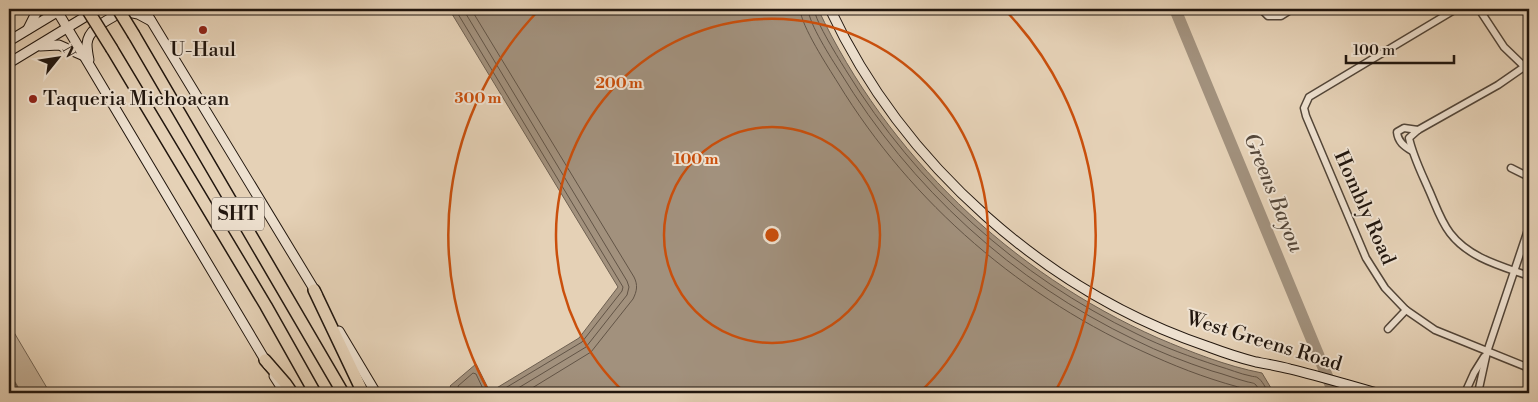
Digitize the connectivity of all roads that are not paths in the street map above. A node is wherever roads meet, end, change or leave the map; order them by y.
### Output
1 (38, 9) edge
2 (87, 9) edge
3 (98, 9) edge
4 (118, 9) edge
5 (144, 9) edge
6 (150, 9) edge
7 (830, 9) edge
8 (1261, 9) edge
9 (1292, 9) edge
10 (1456, 9) edge
11 (1479, 9) edge
12 (59, 10) edge
13 (151, 22) junction
14 (67, 27) junction
15 (27, 30) junction
16 (9, 40) edge
17 (34, 47) junction
18 (87, 60) junction
19 (9, 63) edge
20 (1527, 69) edge
21 (1418, 130) junction
22 (1412, 151) junction
23 (1511, 168) dead end
24 (1529, 177) edge
25 (1529, 227) edge
26 (1514, 271) junction
27 (1529, 276) edge
28 (314, 290) junction
29 (266, 306) junction
30 (1406, 310) junction
31 (1388, 330) dead end
32 (1487, 352) junction
33 (265, 360) junction
34 (1529, 368) edge
35 (284, 393) edge
36 (292, 393) edge
37 (315, 393) edge
38 (324, 393) edge
39 (343, 393) edge
40 (363, 393) edge
41 (376, 393) edge
42 (1377, 393) edge
43 (1465, 393) edge
44 (1478, 393) edge

1 - 15 main road
2 - 29 highway, SHT, bridge
3 - 14 main road
4 - 39 highway, SHT, bridge
5 - 13 main road
6 - 13 main road
7 - 42 main road, West Greens Road
8 - 9 street
10 - 30 street, Hombly Road
11 - 20 street
12 - 14 main road
12 - 15 main road
13 - 18 main road
13 - 28 main road
14 - 17 main road
14 - 18 main road
15 - 16 main road
17 - 18 main road
17 - 19 main road
18 - 33 main road
20 - 21 street
21 - 22 street
21 - 22 street
22 - 26 street
23 - 24 street
25 - 26 street
26 - 27 street
26 - 32 street
28 - 40 highway
28 - 41 main road
29 - 37 highway, SHT
29 - 38 highway, SHT
30 - 31 street
30 - 32 street, Hombly Road
32 - 34 street, Hombly Road
32 - 43 street
32 - 44 street
33 - 35 main road
33 - 36 highway

